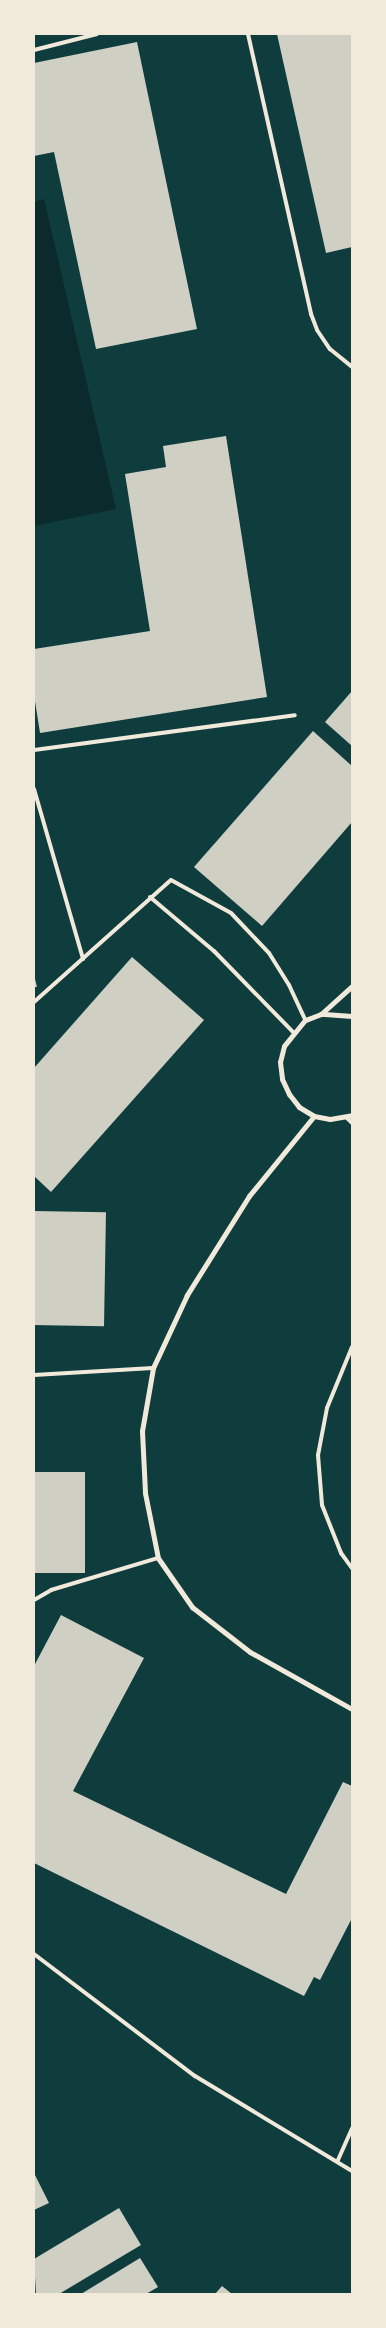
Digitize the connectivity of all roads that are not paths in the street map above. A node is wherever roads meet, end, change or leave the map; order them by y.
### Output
1 (97, 34) edge
2 (248, 34) edge
3 (34, 50) edge
4 (352, 367) edge
5 (294, 715) dead end
6 (34, 750) edge
7 (34, 789) edge
8 (150, 897) junction
9 (82, 959) junction
10 (352, 986) edge
11 (34, 1001) edge
12 (321, 1014) junction
13 (352, 1016) edge
14 (305, 1020) junction
15 (293, 1032) junction
16 (314, 1116) junction
17 (350, 1116) edge
18 (352, 1123) edge
19 (352, 1347) edge
20 (154, 1368) junction
21 (34, 1375) edge
22 (158, 1558) junction
23 (352, 1568) edge
24 (34, 1600) edge
25 (352, 1709) edge
26 (34, 1954) edge
27 (352, 2128) edge
28 (338, 2160) junction
29 (352, 2171) edge

1 - 3 lane
2 - 4 lane
5 - 6 lane
7 - 9 lane
8 - 9 lane
8 - 14 lane
8 - 15 lane
9 - 11 lane
10 - 12 street
12 - 13 street
12 - 14 street
14 - 15 street
15 - 16 street
16 - 17 street
16 - 20 street
17 - 18 lane
19 - 23 lane
20 - 21 lane
20 - 22 street
22 - 24 lane
22 - 25 street
26 - 28 lane
27 - 28 lane
28 - 29 lane

